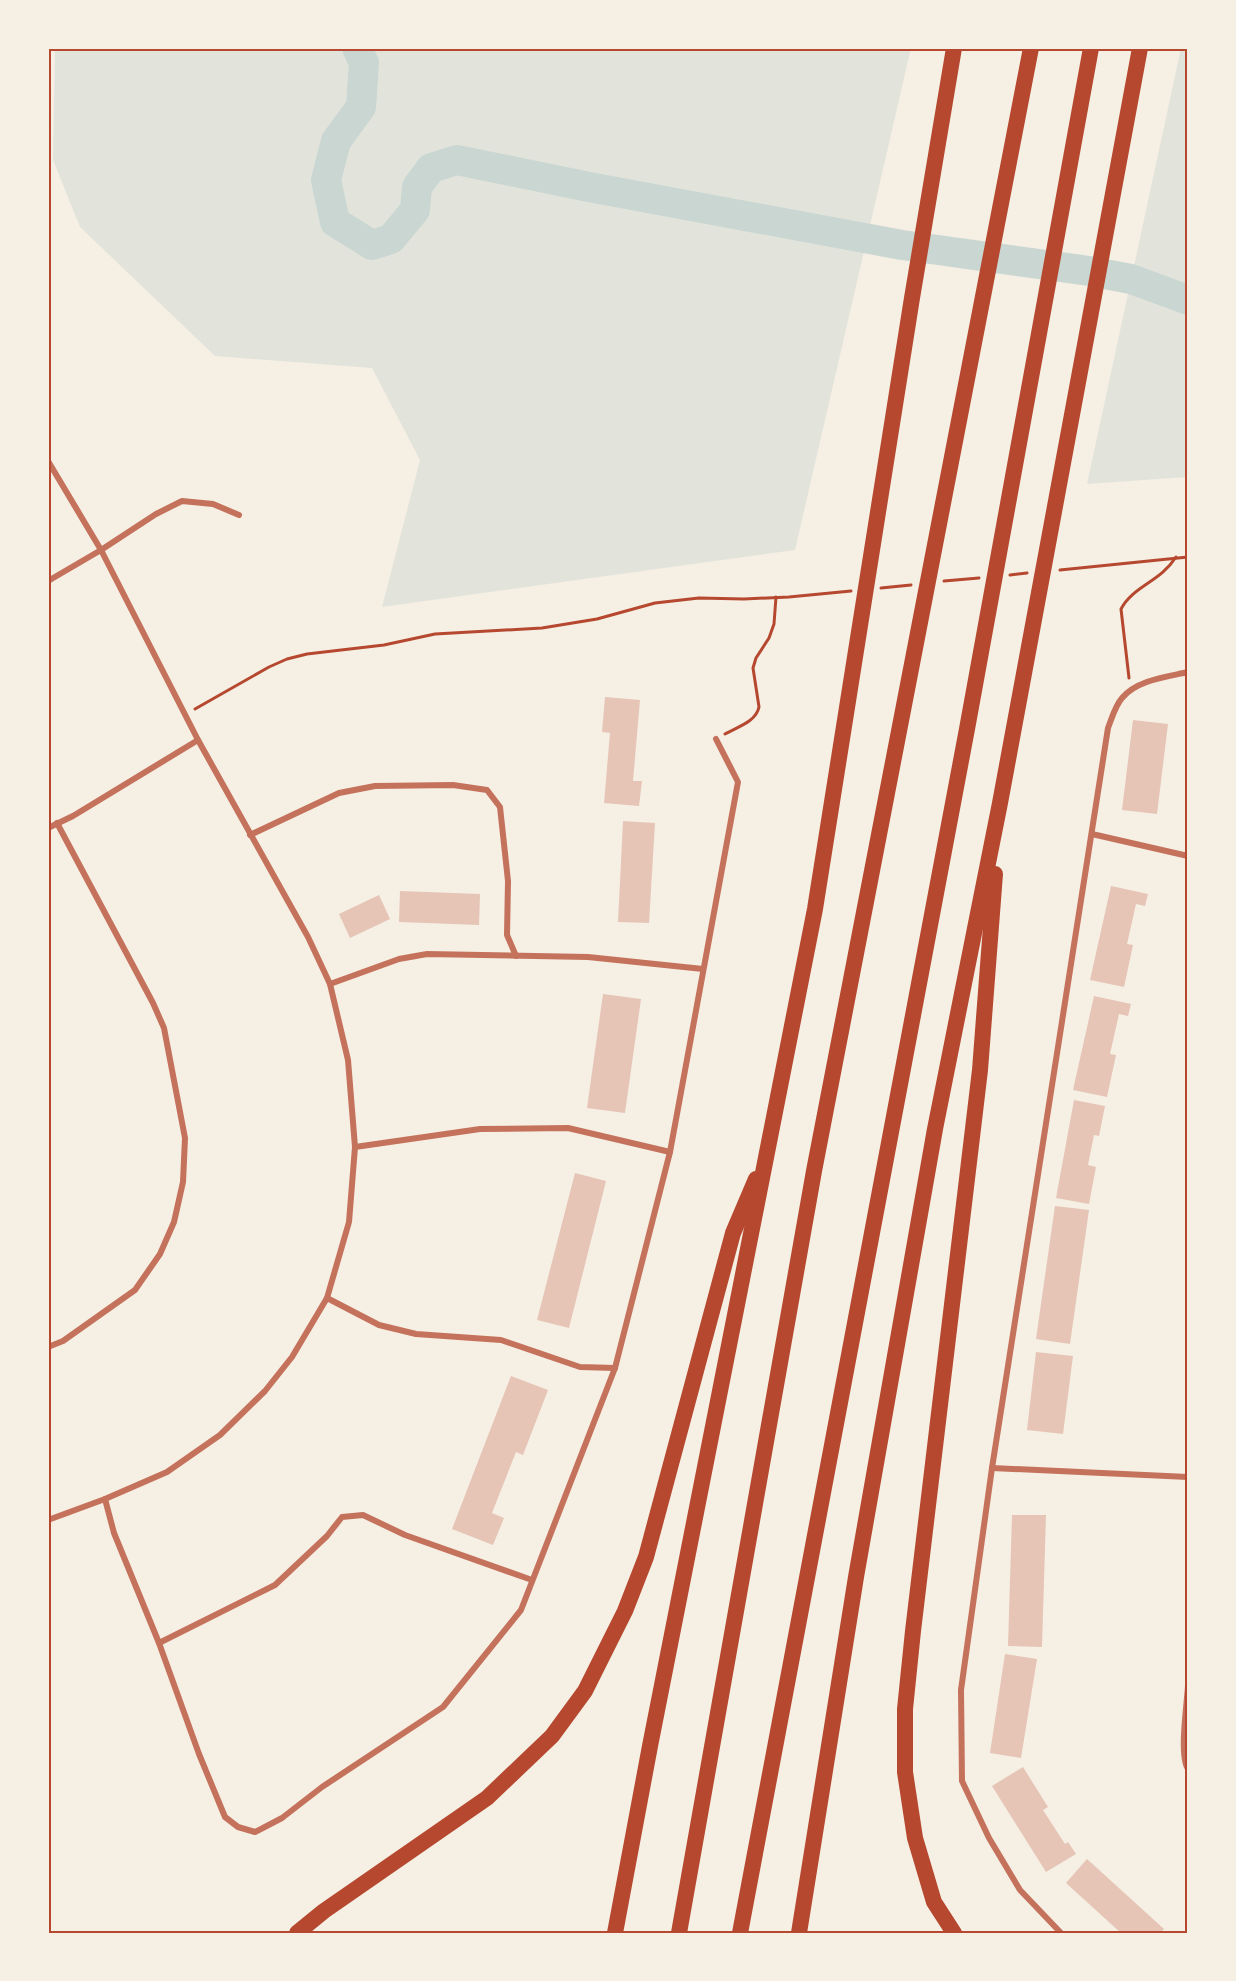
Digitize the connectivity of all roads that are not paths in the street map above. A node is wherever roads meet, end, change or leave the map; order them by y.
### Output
1 (954, 48) edge
2 (1030, 48) edge
3 (1091, 48) edge
4 (1140, 48) edge
5 (48, 461) edge
6 (239, 515) dead end
7 (101, 550) junction
8 (48, 580) edge
9 (1188, 672) edge
10 (716, 739) road end
11 (198, 740) junction
12 (1000, 803) junction
13 (57, 823) junction
14 (48, 828) edge
15 (1092, 834) junction
16 (250, 835) junction
17 (1188, 856) edge
18 (516, 956) junction
19 (703, 969) junction
20 (330, 984) junction
21 (355, 1147) junction
22 (769, 1151) junction
23 (670, 1152) junction
24 (327, 1298) junction
25 (48, 1347) edge
26 (615, 1368) junction
27 (992, 1468) junction
28 (1188, 1476) edge
29 (105, 1499) junction
30 (48, 1520) edge
31 (532, 1580) junction
32 (159, 1643) junction
33 (1188, 1686) edge
34 (1188, 1769) edge
35 (297, 1933) edge
36 (615, 1933) edge
37 (679, 1933) edge
38 (740, 1933) edge
39 (799, 1933) edge
40 (954, 1933) edge
41 (1061, 1933) edge

1 - 22 highway
2 - 37 highway
3 - 38 highway
4 - 12 highway
5 - 7 street
6 - 7 street
7 - 8 street
7 - 11 street
9 - 15 street
10 - 19 street
11 - 13 street
11 - 16 street
12 - 39 highway
12 - 40 highway
13 - 14 street
13 - 25 street
15 - 17 street
15 - 27 street
16 - 18 street
16 - 20 street
18 - 19 street
18 - 20 street
19 - 23 street
20 - 21 street
21 - 23 street
21 - 24 street
22 - 35 highway
22 - 36 highway
23 - 26 street
24 - 26 street
24 - 29 street
26 - 31 street
27 - 28 street
27 - 41 street
29 - 30 street
29 - 32 street
31 - 32 street
31 - 32 street
33 - 34 street

